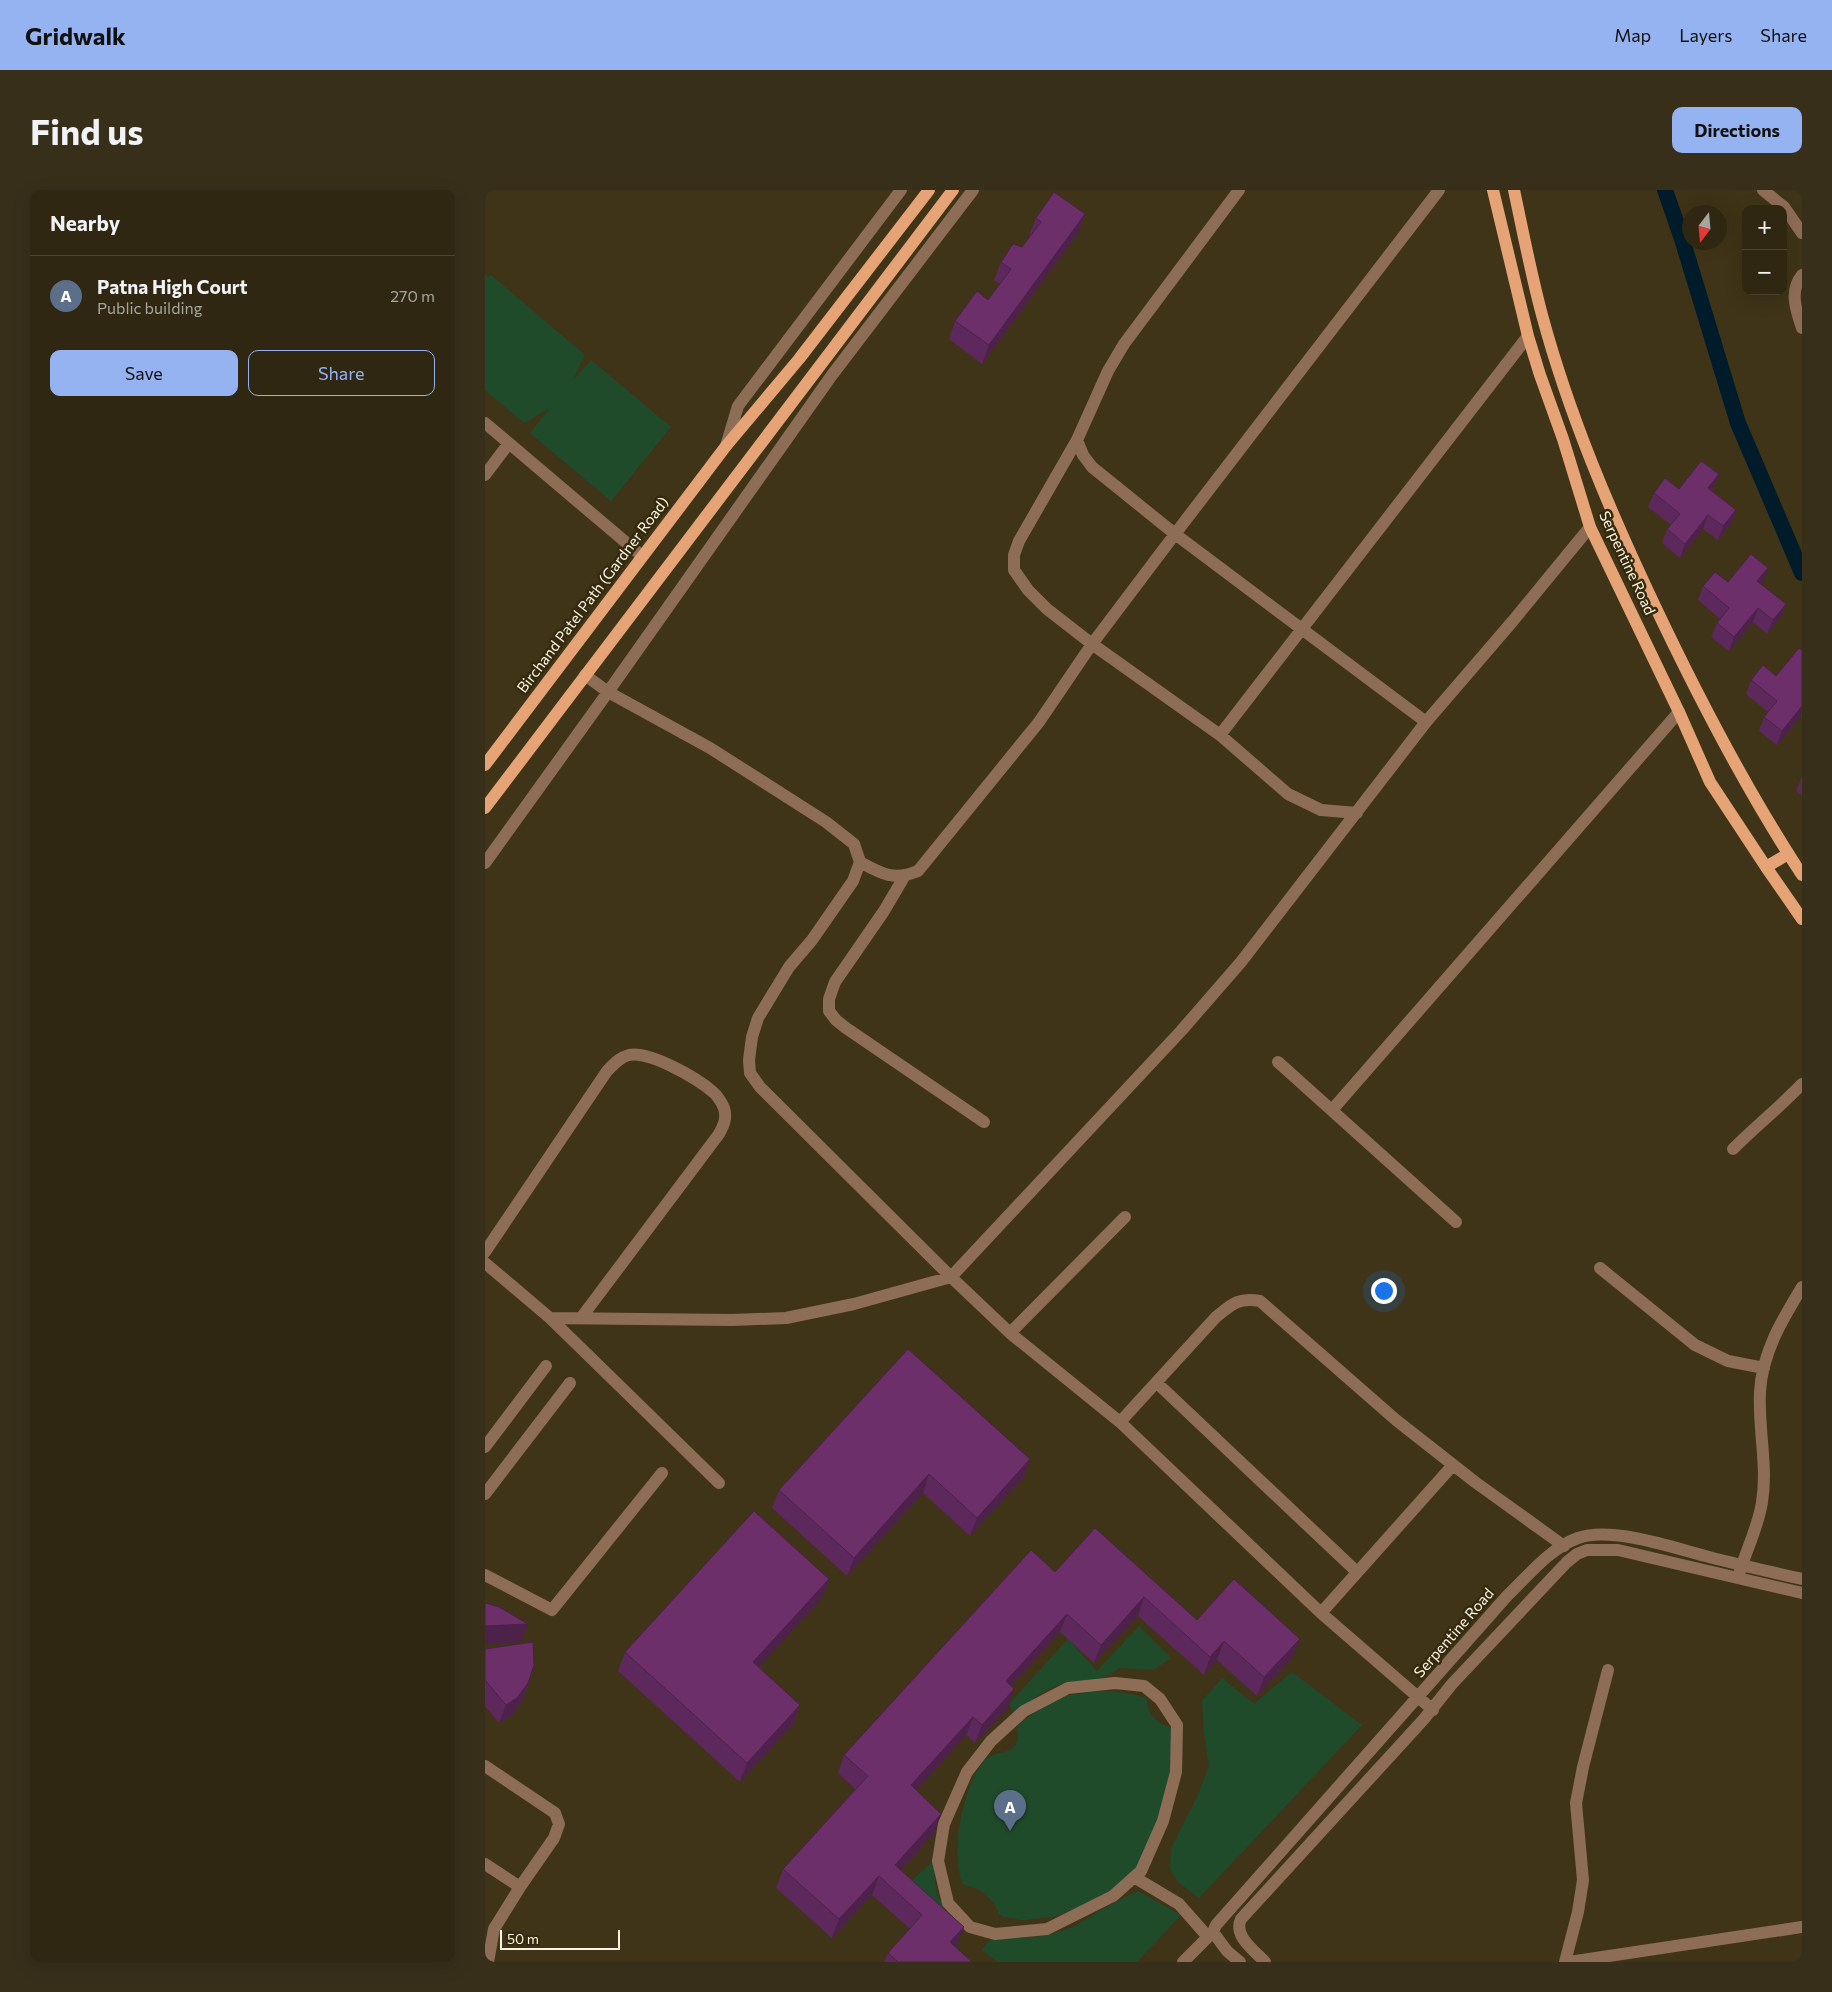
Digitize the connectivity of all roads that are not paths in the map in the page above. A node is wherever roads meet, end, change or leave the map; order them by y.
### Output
1 (901, 190) edge
2 (929, 190) edge
3 (953, 190) edge
4 (973, 190) edge
5 (1239, 190) edge
6 (1439, 190) edge
7 (1493, 190) edge
8 (1514, 190) edge
9 (1763, 190) edge
10 (1802, 233) edge
11 (1802, 275) edge
12 (1802, 328) edge
13 (1528, 336) junction
14 (485, 423) edge
15 (1077, 440) junction
16 (509, 443) junction
17 (726, 446) junction
18 (485, 475) edge
19 (1590, 527) junction
20 (1175, 534) junction
21 (642, 556) junction
22 (1301, 629) junction
23 (1092, 644) junction
24 (585, 676) junction
25 (608, 692) junction
26 (1679, 712) junction
27 (1426, 722) junction
28 (1220, 735) junction
29 (485, 764) edge
30 (485, 808) edge
31 (1357, 813) junction
32 (1788, 854) junction
33 (861, 862) junction
34 (485, 863) edge
35 (1765, 867) junction
36 (1802, 875) edge
37 (904, 877) junction
38 (1802, 919) edge
39 (1278, 1062) dead end
40 (1802, 1084) edge
41 (1332, 1110) junction
42 (984, 1122) dead end
43 (1733, 1148) dead end
44 (1125, 1217) dead end
45 (1456, 1222) dead end
46 (485, 1252) edge
47 (485, 1263) edge
48 (1600, 1268) dead end
49 (951, 1277) junction
50 (1802, 1287) edge
51 (550, 1318) junction
52 (581, 1318) junction
53 (1010, 1333) junction
54 (546, 1366) dead end
55 (1764, 1368) junction
56 (570, 1384) dead end
57 (1157, 1384) junction
58 (1119, 1422) junction
59 (485, 1447) edge
60 (1453, 1464) junction
61 (662, 1474) dead end
62 (719, 1483) dead end
63 (485, 1494) edge
64 (1584, 1537) junction
65 (1564, 1546) junction
66 (1587, 1550) junction
67 (1742, 1565) junction
68 (1357, 1572) junction
69 (485, 1575) edge
70 (1737, 1578) junction
71 (1802, 1580) edge
72 (1802, 1593) edge
73 (1321, 1613) junction
74 (1608, 1670) dead end
75 (1418, 1698) junction
76 (1433, 1710) junction
77 (485, 1766) edge
78 (485, 1864) edge
79 (1134, 1877) junction
80 (520, 1887) junction
81 (490, 1926) edge
82 (1802, 1926) edge
83 (1211, 1934) junction
84 (488, 1962) edge
85 (1183, 1962) edge
86 (1240, 1962) edge
87 (1265, 1962) edge
88 (1567, 1962) edge

1 - 17 street
2 - 17 main road, Birchand Patel Path (Gardner Road)
3 - 24 main road
4 - 25 street
5 - 15 street
6 - 20 street
7 - 13 main road, Serpentine Road
8 - 32 main road
9 - 10 street
11 - 12 street
13 - 19 main road, Serpentine Road
13 - 22 street
14 - 16 street
15 - 20 street
15 - 23 street
16 - 18 street
16 - 21 street
17 - 21 main road, Birchand Patel Path (Gardner Road)
19 - 26 main road, Serpentine Road
19 - 27 street
20 - 22 street
20 - 23 street
21 - 29 main road, Birchand Patel Path (Gardner Road)
22 - 27 street
22 - 28 street
23 - 28 street
23 - 37 street
24 - 25 street
24 - 30 main road
25 - 33 street
25 - 34 street
26 - 35 main road, Serpentine Road
26 - 41 street
27 - 31 street
28 - 31 street
31 - 49 street
32 - 35 main road
32 - 36 main road
33 - 37 street
33 - 49 street
35 - 38 main road, Serpentine Road
37 - 42 street
39 - 41 street
40 - 43 street
41 - 45 street
44 - 53 street
46 - 52 street
47 - 51 street
48 - 55 street
49 - 52 street
49 - 53 street
50 - 55 street
51 - 52 street
51 - 62 street
53 - 58 street
54 - 59 street
55 - 67 street
56 - 63 street
57 - 58 street
57 - 60 street
57 - 68 street
58 - 73 street
60 - 65 street
60 - 68 street
61 - 69 street
64 - 65 street, Serpentine Road
64 - 66 street
64 - 67 street, Serpentine Road
65 - 75 street, Serpentine Road
66 - 70 street
66 - 76 street
67 - 70 street
67 - 71 street, Serpentine Road
68 - 73 street
70 - 72 street
73 - 75 street
74 - 88 street
75 - 76 street
75 - 83 street, Serpentine Road
76 - 87 street
77 - 80 street
78 - 80 street
79 - 79 street
79 - 83 street
80 - 81 street
81 - 84 street
82 - 88 street
83 - 85 street, Serpentine Road
83 - 86 street

